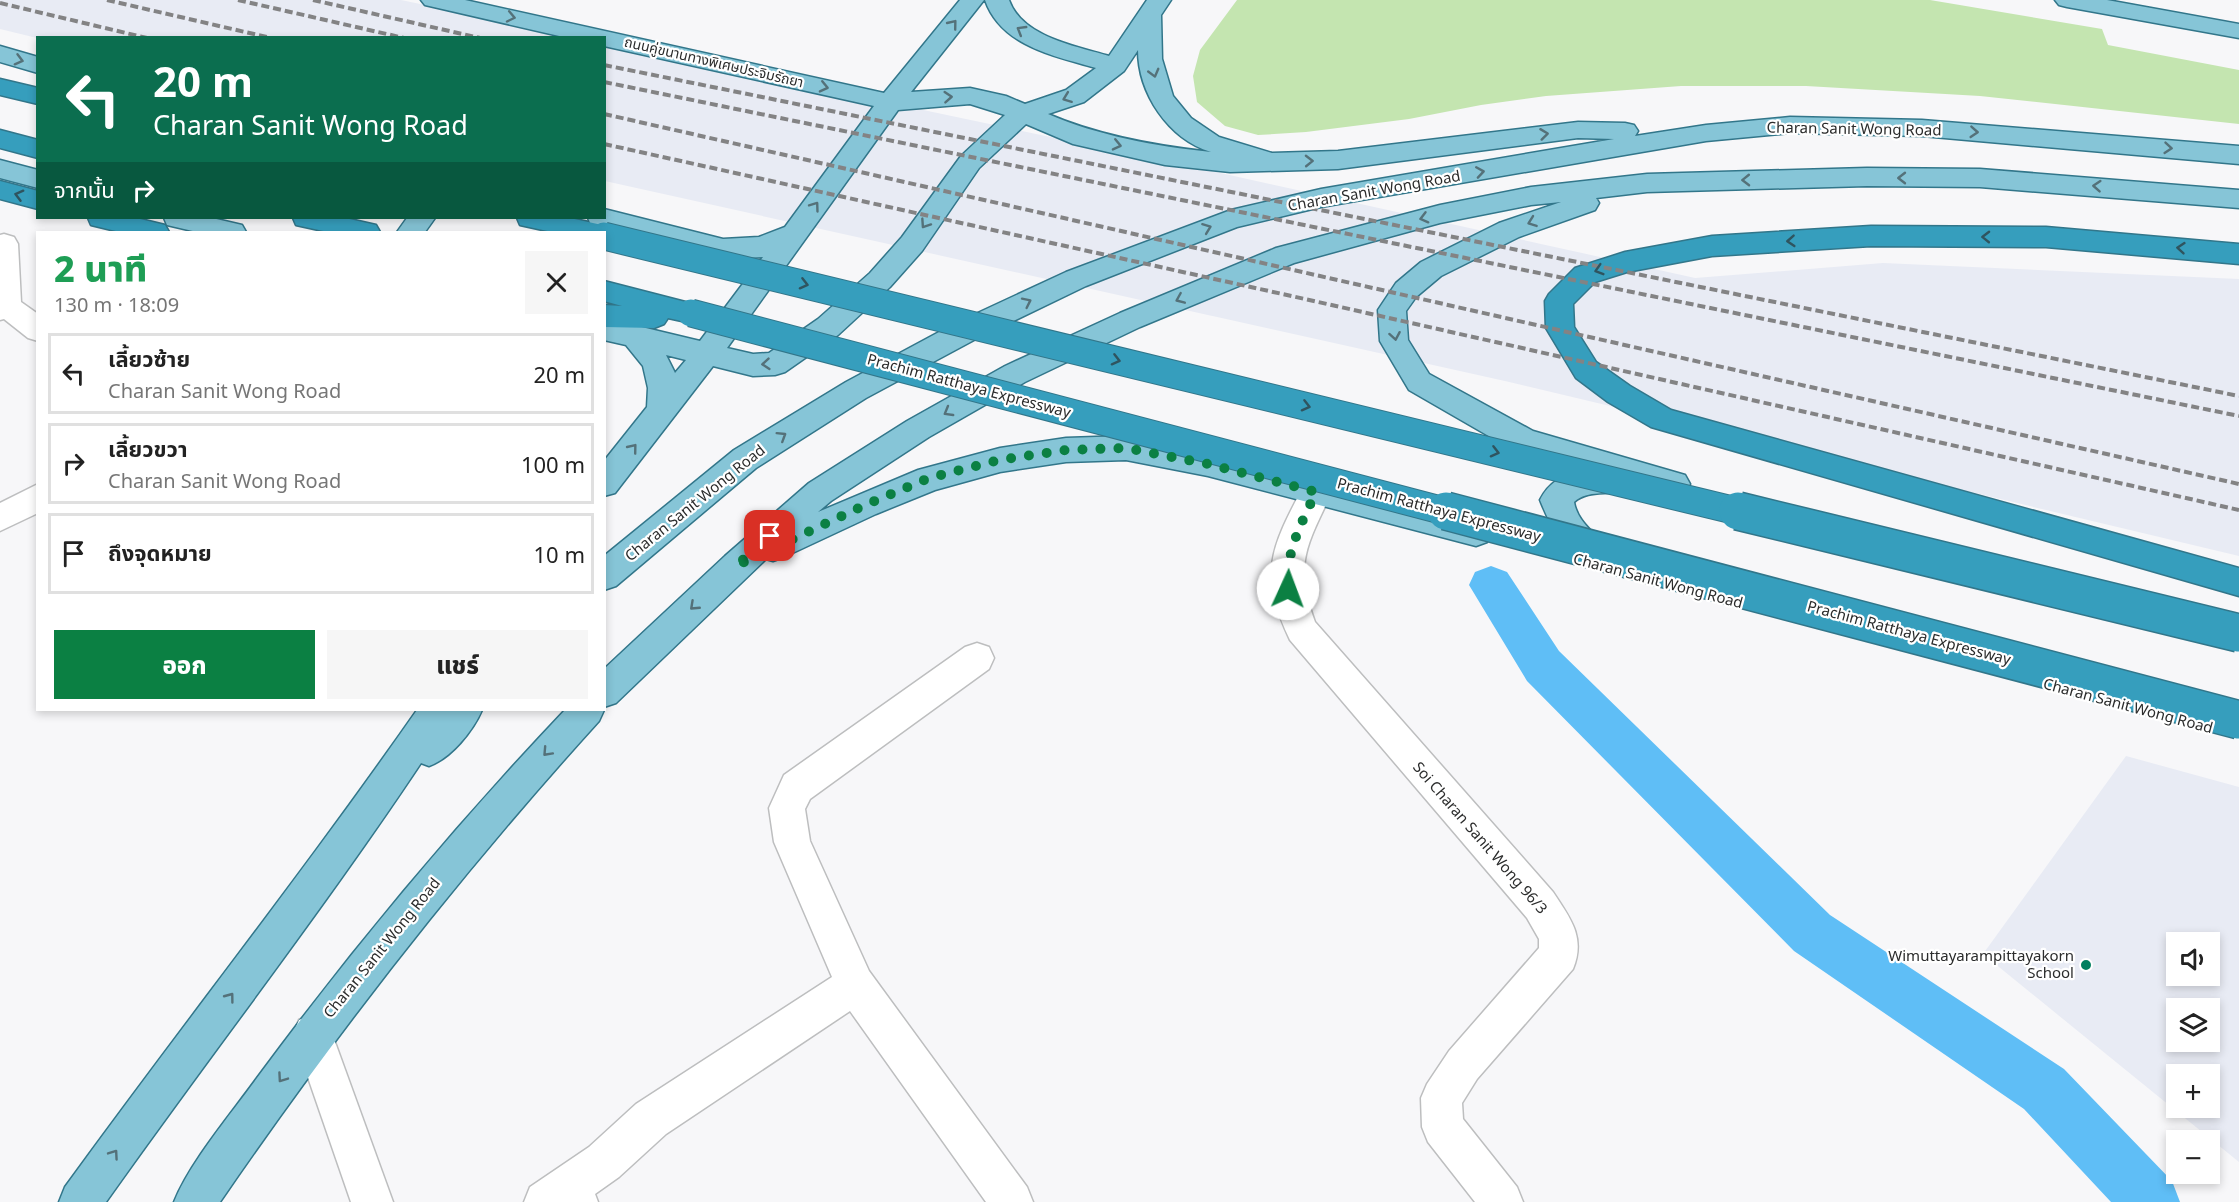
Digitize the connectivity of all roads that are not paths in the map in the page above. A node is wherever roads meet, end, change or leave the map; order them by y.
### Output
1 (433, 0) edge
2 (972, 0) edge
3 (997, 0) edge
4 (2067, 0) edge
5 (2099, 3) edge
6 (1154, 7) edge
7 (2239, 31) edge
8 (594, 36) edge
9 (606, 39) edge
10 (0, 54) edge
11 (36, 64) edge
12 (1115, 65) junction
13 (0, 87) edge
14 (36, 96) edge
15 (890, 102) junction
16 (1022, 114) junction
17 (1706, 133) junction
18 (0, 140) edge
19 (36, 149) edge
20 (2239, 155) edge
21 (1271, 162) junction
22 (0, 169) edge
23 (36, 178) edge
24 (1647, 183) junction
25 (0, 190) edge
26 (36, 199) edge
27 (2239, 199) edge
28 (105, 219) edge
29 (181, 219) edge
30 (310, 219) edge
31 (421, 219) edge
32 (534, 219) edge
33 (605, 219) edge
34 (151, 231) edge
35 (228, 231) edge
36 (362, 231) edge
37 (411, 231) edge
38 (588, 231) edge
39 (796, 233) junction
40 (606, 236) edge
41 (4, 244) dead end
42 (2239, 254) edge
43 (606, 292) edge
44 (3, 308) edge
45 (691, 313) junction
46 (606, 316) edge
47 (36, 329) edge
48 (606, 329) edge
49 (636, 337) junction
50 (705, 355) junction
51 (662, 412) junction
52 (606, 482) edge
53 (1679, 485) junction
54 (1316, 492) junction
55 (36, 497) edge
56 (0, 518) edge
57 (736, 566) junction
58 (1605, 566) junction
59 (606, 574) edge
60 (2239, 582) edge
61 (2239, 620) edge
62 (2239, 633) edge
63 (977, 658) dead end
64 (606, 690) edge
65 (436, 711) edge
66 (464, 711) edge
67 (586, 711) edge
68 (2239, 720) edge
69 (2239, 735) edge
70 (351, 836) junction
71 (855, 985) junction
72 (313, 1034) junction
73 (564, 1197) edge
74 (80, 1202) edge
75 (195, 1202) edge
76 (372, 1202) edge
77 (1012, 1202) edge
78 (1502, 1202) edge

1 -> 8 main road, ถนนคู่ขนานทางพิเศษประจิมรัถยา
15 -> 2 main road
12 -> 3 main road
4 - 5 main road
5 - 7 main road
6 - 12 main road
6 -> 21 main road
9 -> 15 main road, ถนนคู่ขนานทางพิเศษประจิมรัถยา
10 -> 11 main road
12 -> 16 main road
13 - 14 highway
15 -> 16 main road, ถนนคู่ขนานทางพิเศษประจิมรัถยา
39 -> 15 main road
16 -> 21 main road, ถนนคู่ขนานทางพิเศษประจิมรัถยา
16 -> 50 main road
17 -> 20 main road, Charan Sanit Wong Road
21 -> 17 main road, ถนนคู่ขนานทางพิเศษประจิมรัถยา
59 -> 17 main road, Charan Sanit Wong Road
18 - 19 highway
22 - 23 main road
27 -> 24 main road, Charan Sanit Wong Road
24 -> 53 main road, Charan Sanit Wong Road
24 -> 57 main road, Charan Sanit Wong Road
26 -> 25 highway
28 - 34 highway
29 - 35 main road
30 - 36 highway
31 - 37 main road
32 - 38 highway
33 - 39 main road
39 - 50 main road
40 -> 62 highway, bridge
41 - 44 street
42 -> 60 highway
43 - 45 highway, Prachim Ratthaya Expressway
44 - 47 street
45 - 46 highway
45 - 68 highway, Prachim Ratthaya Expressway, bridge
48 - 49 main road
49 - 50 main road
49 - 51 main road
50 - 51 main road
52 -> 51 main road
53 - 58 main road
53 - 61 main road, Charan Sanit Wong Road
54 - 57 main road, Charan Sanit Wong Road
54 - 58 main road, Charan Sanit Wong Road
54 - 78 street, Soi Charan Sanit Wong 96/3
55 - 56 street
57 -> 64 main road, Charan Sanit Wong Road
58 - 69 main road, Charan Sanit Wong Road
63 - 71 street
65 - 70 main road
66 - 70 main road
67 -> 72 main road, Charan Sanit Wong Road
74 -> 70 main road
71 - 73 street
71 - 77 street
72 -> 75 main road, Charan Sanit Wong Road
72 - 76 street

